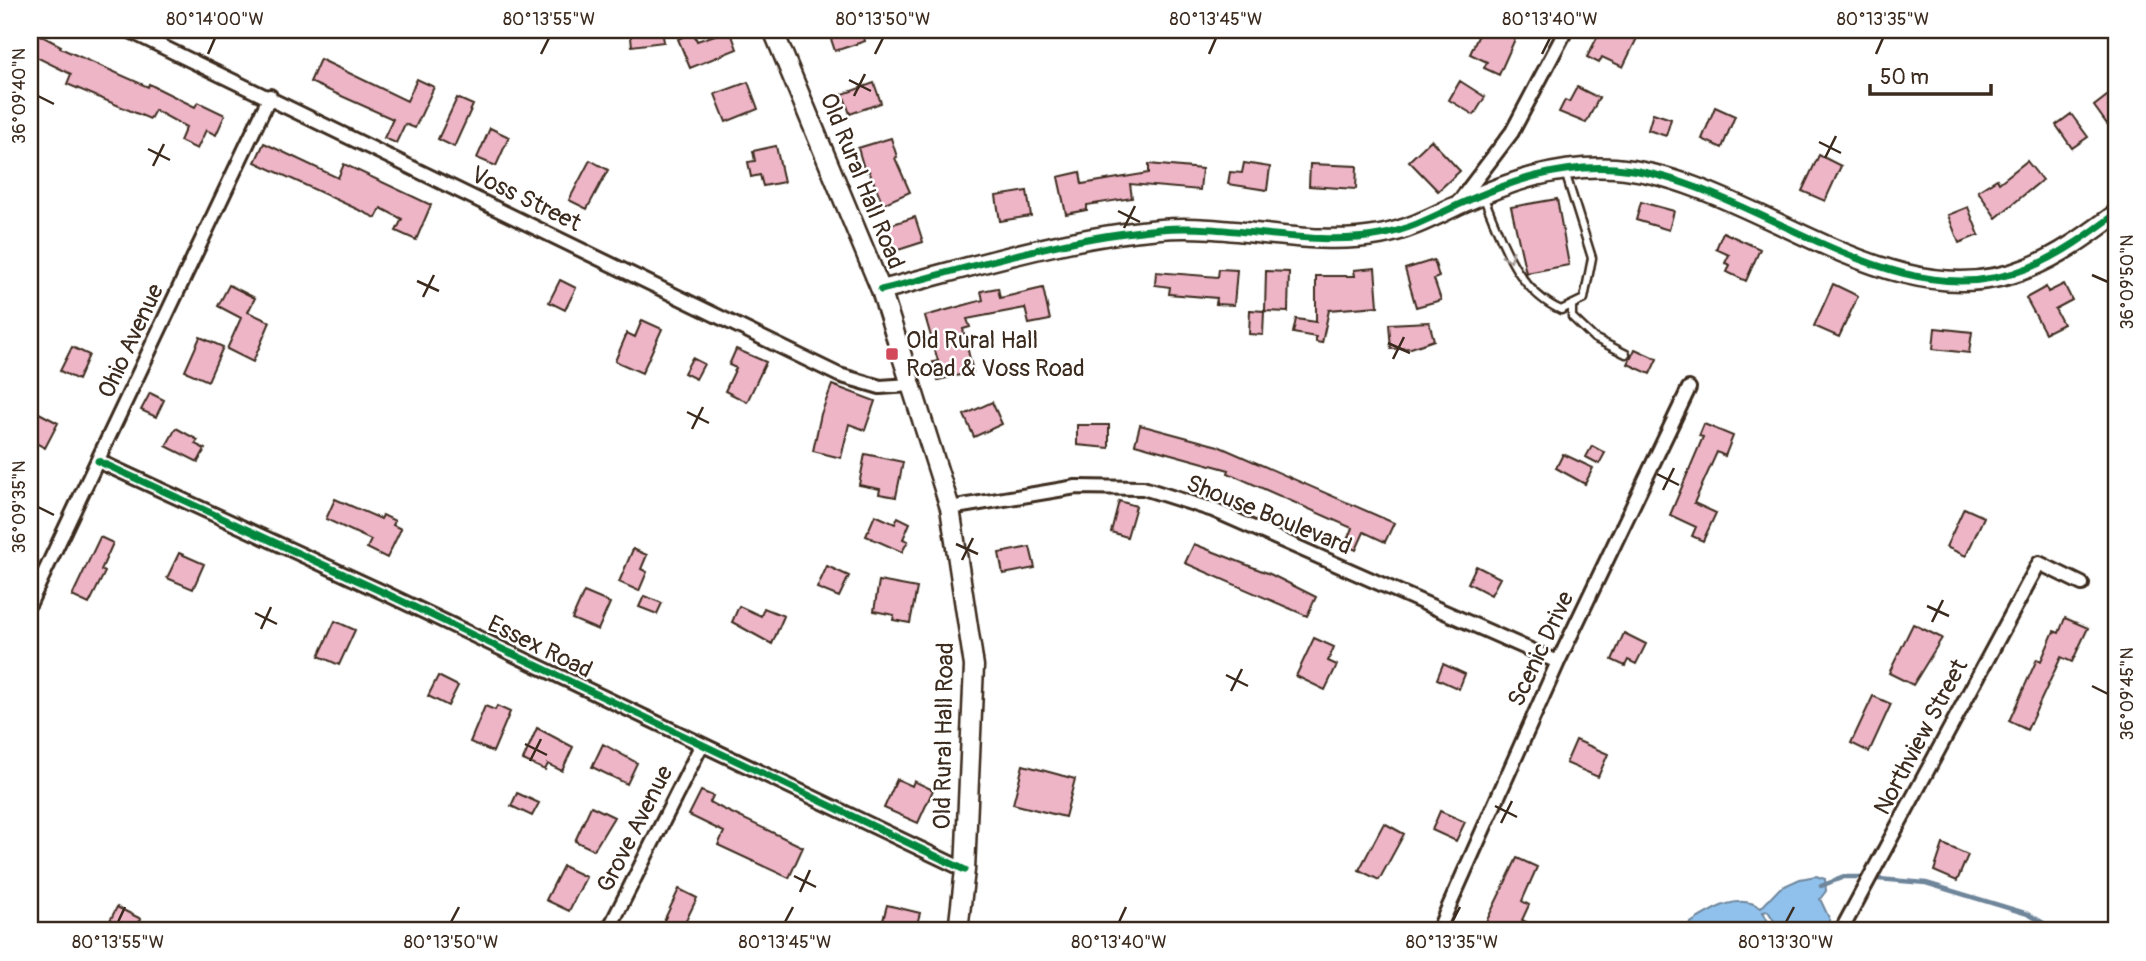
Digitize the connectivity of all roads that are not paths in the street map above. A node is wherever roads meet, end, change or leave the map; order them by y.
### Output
1 (128, 30) edge
2 (774, 30) edge
3 (1566, 30) edge
4 (270, 96) junction
5 (1564, 170) junction
6 (1483, 194) junction
7 (1456, 206) junction
8 (2116, 214) edge
9 (881, 290) junction
10 (1572, 305) junction
11 (1626, 354) dead end
12 (911, 385) junction
13 (1689, 388) dead end
14 (98, 461) junction
15 (950, 508) junction
16 (2082, 584) dead end
17 (30, 603) edge
18 (1558, 662) junction
19 (701, 746) junction
20 (965, 870) junction
21 (608, 931) edge
22 (958, 931) edge
23 (1438, 931) edge
24 (1841, 931) edge

1 - 4 street, Voss Street
2 - 9 street, Old Rural Hall Road
3 - 7 street
4 - 12 street, Voss Street
4 - 14 street, Ohio Avenue
5 - 6 street
5 - 8 street
5 - 10 lane
6 - 7 street
6 -> 10 lane
7 - 9 street
9 - 12 street, Old Rural Hall Road
10 - 11 lane
12 - 15 street, Old Rural Hall Road
13 - 18 street, Scenic Drive
14 - 17 street, Ohio Avenue
14 - 19 street, Essex Road
15 - 18 street, Shouse Boulevard
15 - 20 street, Old Rural Hall Road
16 - 24 street, Northview Street
18 - 23 street, Scenic Drive
19 - 20 street, Essex Road
19 - 21 street, Grove Avenue
20 - 22 street, Old Rural Hall Road

